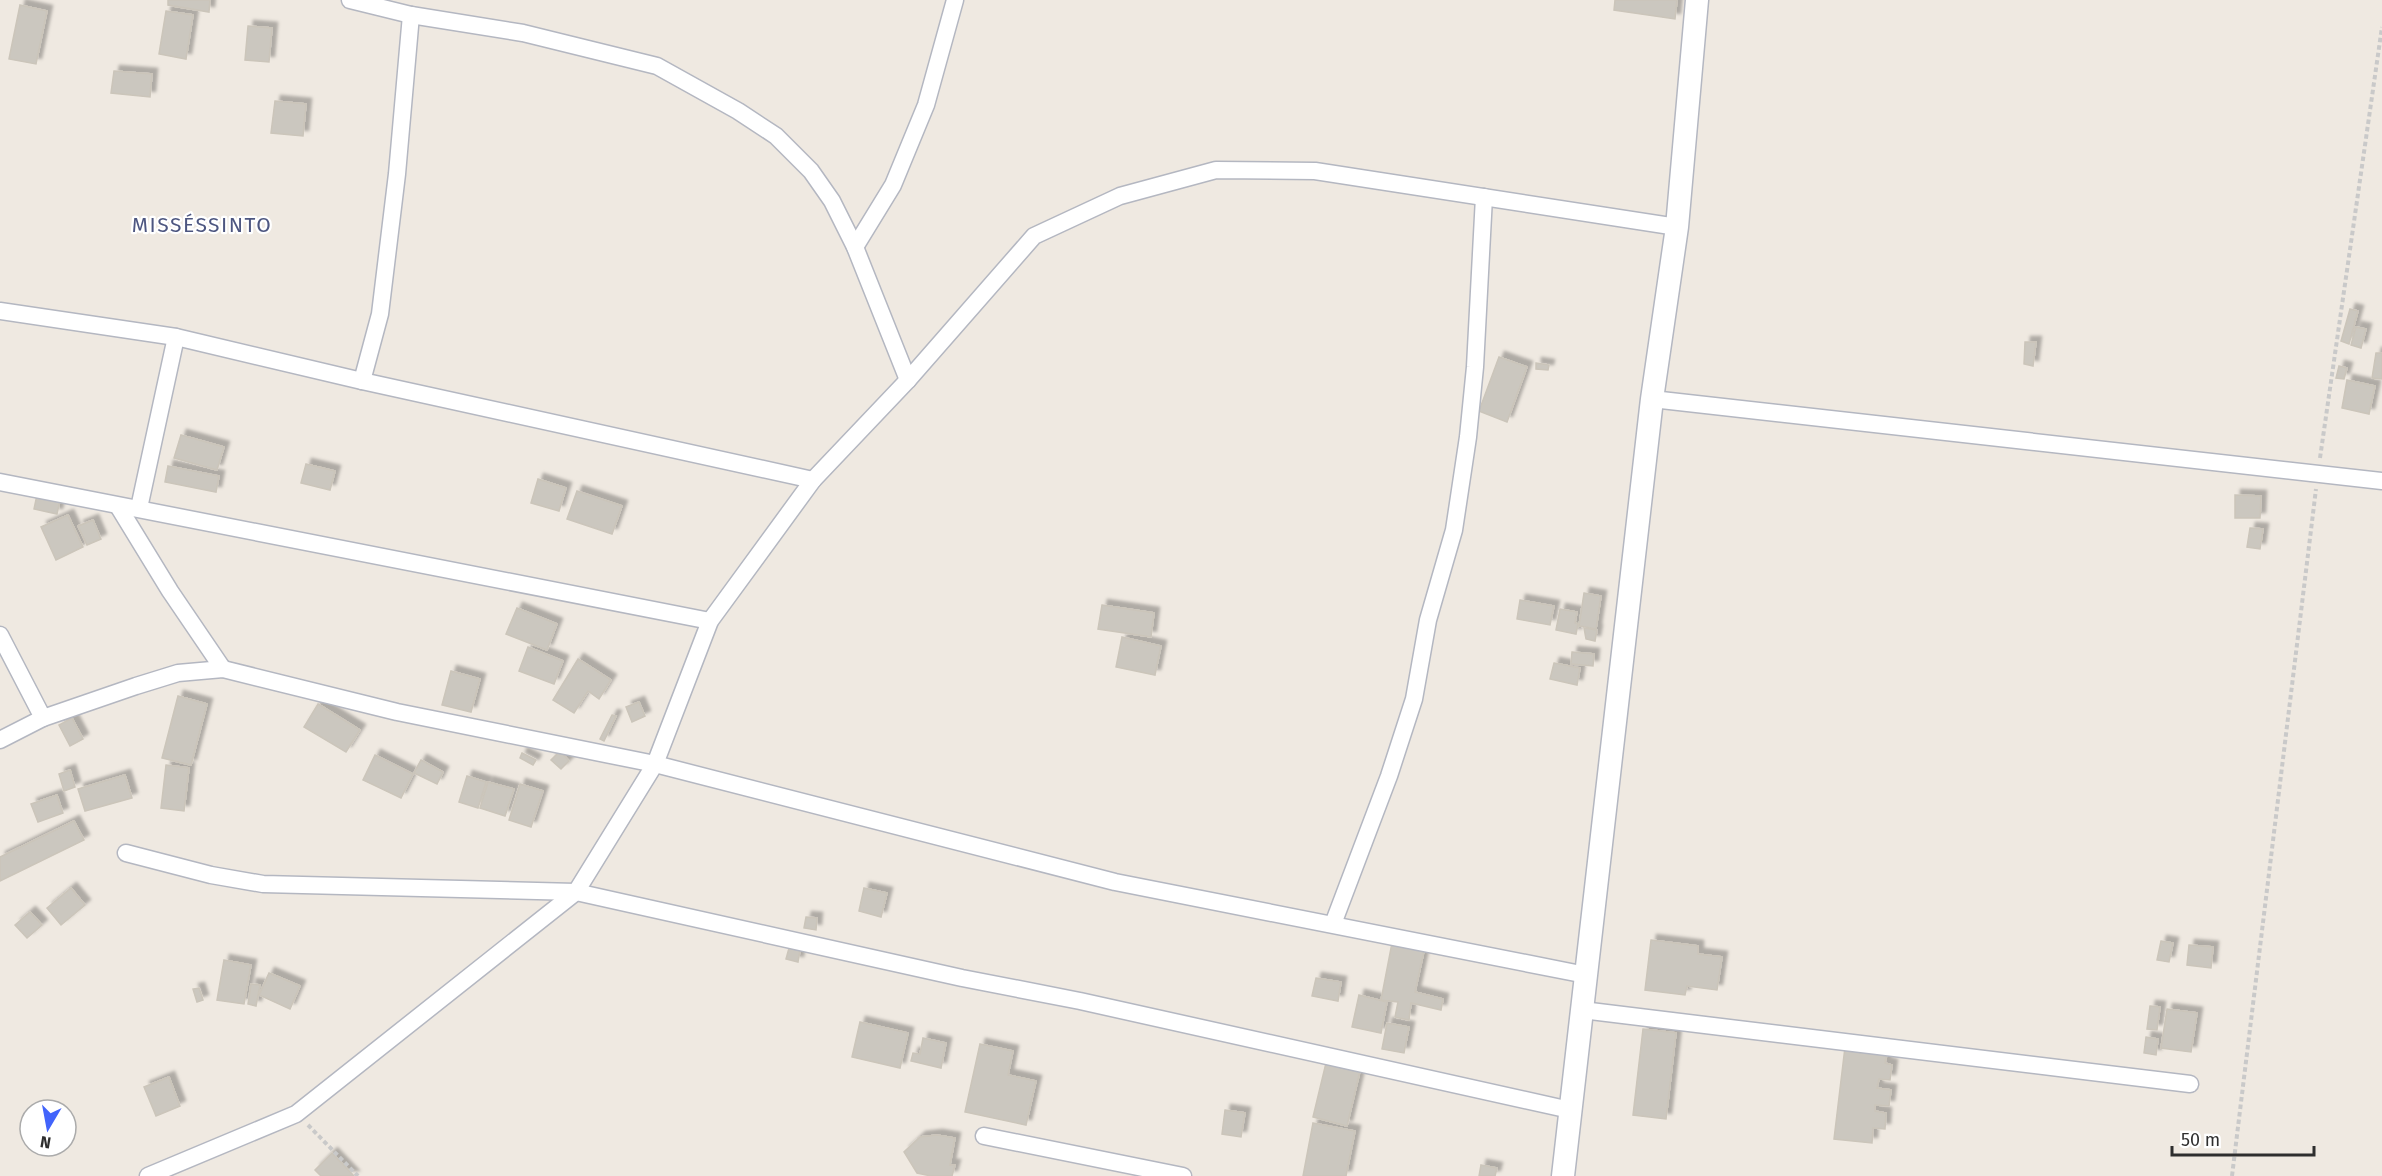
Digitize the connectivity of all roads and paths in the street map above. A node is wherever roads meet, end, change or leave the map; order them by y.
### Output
1 (350, 0) edge
2 (955, 0) edge
3 (1697, 0) edge
4 (411, 15) junction
5 (2382, 27) edge
6 (1484, 196) junction
7 (1677, 227) junction
8 (855, 247) junction
9 (0, 311) edge
10 (176, 337) junction
11 (908, 380) junction
12 (362, 381) junction
13 (1652, 399) junction
14 (2318, 474) junction
15 (813, 480) junction
16 (2382, 481) edge
17 (0, 482) edge
18 (118, 506) junction
19 (139, 508) junction
20 (711, 621) junction
21 (0, 635) edge
22 (223, 669) junction
23 (43, 718) junction
24 (0, 740) edge
25 (655, 764) junction
26 (126, 853) dead end
27 (576, 892) junction
28 (1333, 924) junction
29 (1586, 975) junction
30 (1582, 1010) junction
31 (2190, 1084) dead end
32 (1570, 1110) junction
33 (296, 1114) junction
34 (984, 1136) dead end
35 (148, 1176) edge
36 (358, 1176) edge
37 (1183, 1176) edge
38 (1563, 1176) edge
39 (2232, 1176) edge

1 - 4 street
2 - 8 street
3 - 7 street
4 - 8 street
4 - 12 street
5 - 14 path
6 - 7 street
6 - 11 street
6 - 28 street
7 - 13 street
8 - 11 street
9 - 10 street
10 - 12 street
10 - 19 street
11 - 15 street
12 - 15 street
13 - 14 street
13 - 29 street
14 - 16 street
14 - 39 path
15 - 20 street
17 - 18 street
18 - 19 street
18 - 22 street
19 - 20 street
20 - 25 street
21 - 23 street
22 - 23 street
22 - 25 street
23 - 24 street
25 - 27 street
25 - 28 street
26 - 27 street
27 - 32 street
27 - 33 street
28 - 29 street
29 - 30 street
30 - 31 street
30 - 32 street
32 - 38 street
33 - 35 street
33 - 36 path
34 - 37 street

